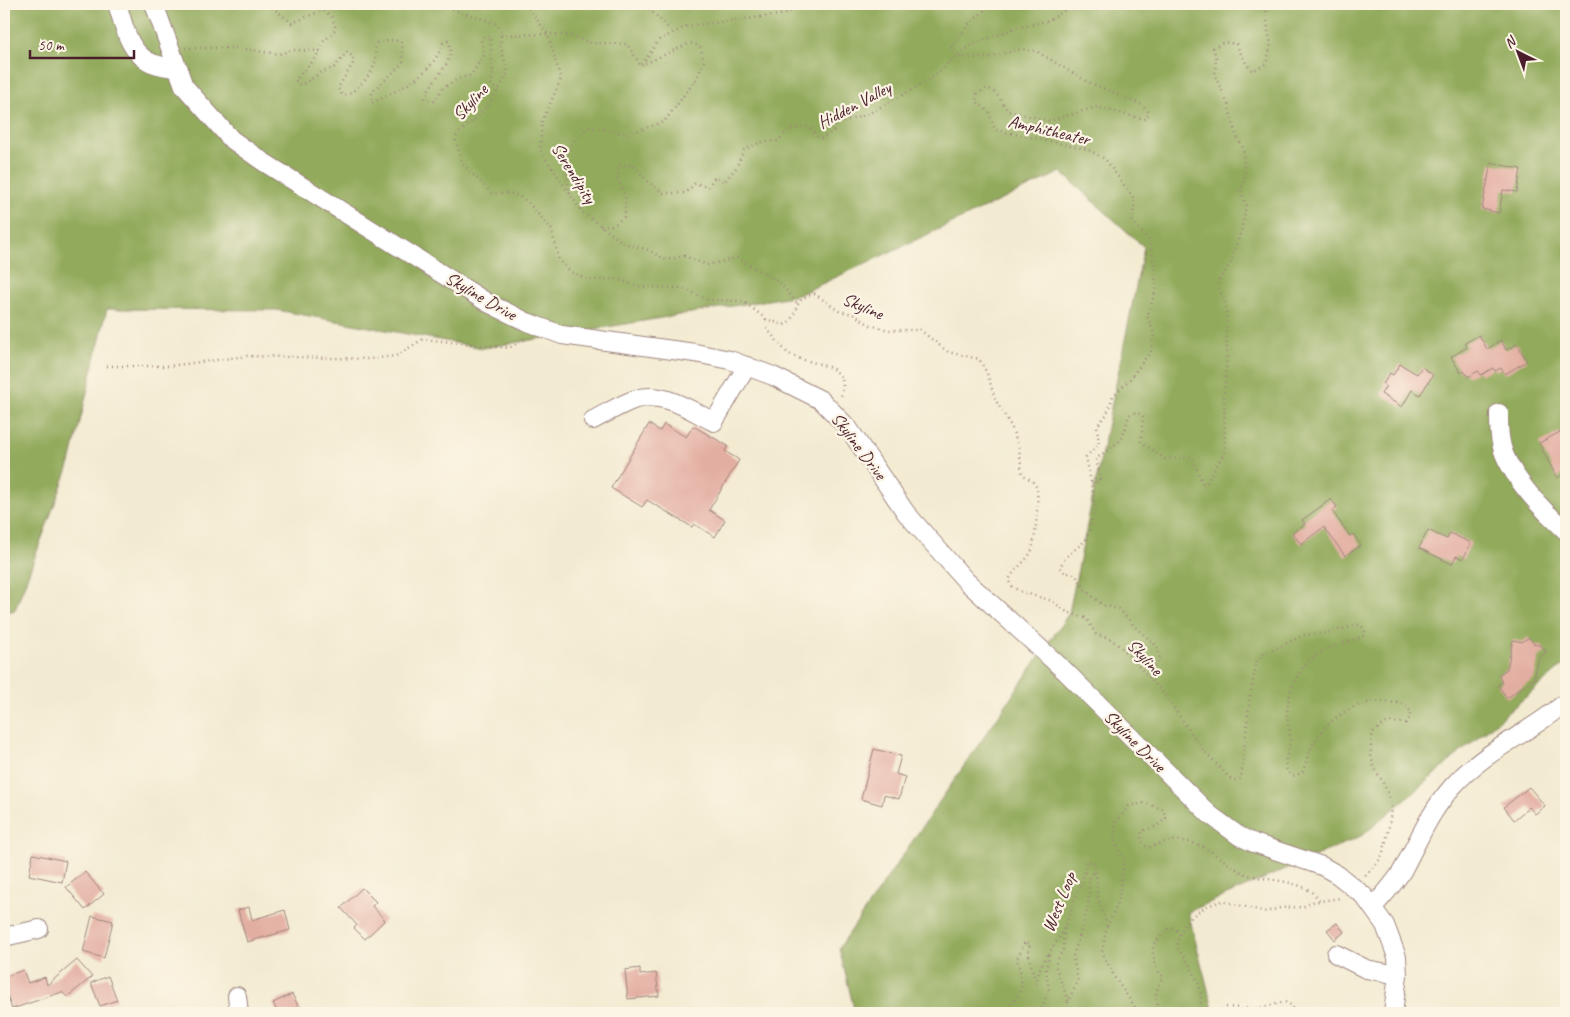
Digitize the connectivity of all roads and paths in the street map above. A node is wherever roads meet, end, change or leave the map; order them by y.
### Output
1 (117, 4) edge
2 (154, 4) edge
3 (268, 4) edge
4 (438, 4) edge
5 (526, 4) edge
6 (649, 4) edge
7 (661, 4) edge
8 (680, 4) edge
9 (801, 4) edge
10 (992, 4) edge
11 (1088, 4) edge
12 (1266, 4) edge
13 (673, 32) junction
14 (500, 35) junction
15 (548, 35) junction
16 (171, 48) junction
17 (320, 51) junction
18 (955, 57) junction
19 (641, 66) junction
20 (179, 69) junction
21 (498, 91) junction
22 (570, 195) junction
23 (601, 226) junction
24 (797, 303) junction
25 (766, 319) junction
26 (544, 329) junction
27 (107, 366) dead end
28 (747, 366) junction
29 (832, 410) junction
30 (1499, 413) dead end
31 (593, 420) dead end
32 (1091, 482) junction
33 (1566, 531) edge
34 (1143, 669) junction
35 (1566, 702) edge
36 (1095, 868) junction
37 (1354, 887) junction
38 (1319, 901) junction
39 (1373, 907) junction
40 (1106, 926) junction
41 (39, 929) dead end
42 (1064, 929) junction
43 (1178, 931) junction
44 (4, 937) edge
45 (1050, 952) junction
46 (1336, 954) dead end
47 (1398, 975) junction
48 (1068, 1001) junction
49 (1007, 1013) edge
50 (1040, 1013) edge
51 (1068, 1013) edge
52 (1139, 1013) edge
53 (1162, 1013) edge
54 (1199, 1013) edge
55 (1218, 1013) edge
56 (1293, 1013) edge
57 (1392, 1013) edge

1 - 20 street
2 - 16 street, Skyline Drive
3 - 17 path
4 - 14 path
5 - 15 path, Serendipity
6 - 13 path
7 - 8 path
9 - 13 path
10 - 18 path
11 - 18 path, Hidden Valley
12 - 32 path
13 - 19 path
14 - 15 path
14 - 21 path, Skyline
15 - 19 path
15 - 22 path, Serendipity
16 - 17 path
16 - 20 street, Skyline Drive
17 - 21 path
18 - 23 path, Hidden Valley
18 - 32 path, Amphitheater
19 - 22 path
20 - 26 street, Skyline Drive
21 - 25 path, Skyline
22 - 23 path, Serendipity
23 - 24 path, Serendipity
24 - 25 path
24 - 34 path, Skyline
25 - 29 path
26 - 27 path
26 - 28 street, Skyline Drive
28 - 29 street, Skyline Drive
28 - 31 street
29 - 37 street, Skyline Drive
30 - 33 street
32 - 34 path, Amphitheater
34 - 37 path, Skyline
35 - 39 street
36 - 40 path, West Loop
36 - 42 path, West Loop
36 - 48 path
37 - 38 path, Skyline
37 - 39 street, Skyline Drive
38 - 40 path
38 - 43 path, Skyline
39 - 47 street, Skyline Drive
40 - 52 path
41 - 44 street
42 - 45 path, West Loop
42 - 48 path
43 - 53 path
43 - 54 path
45 - 49 path
45 - 50 path, West Loop
46 - 47 street
47 - 57 street, Skyline Drive
48 - 51 path
55 - 56 path

